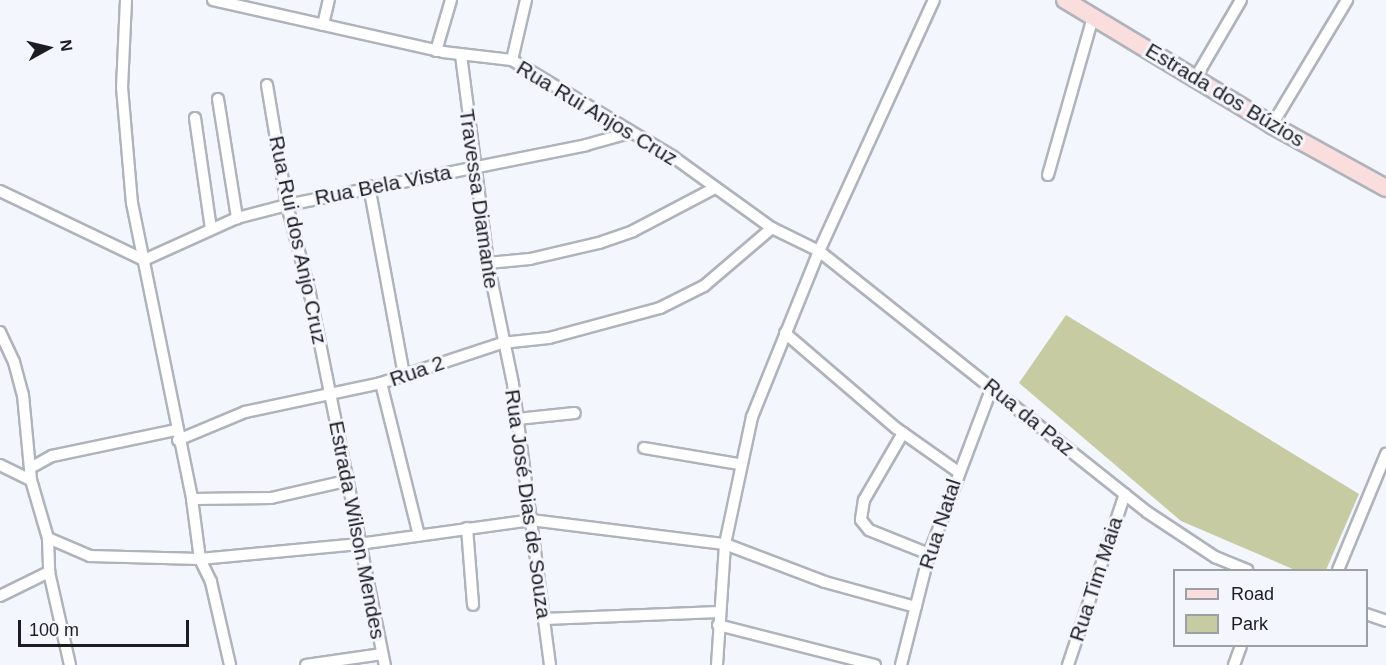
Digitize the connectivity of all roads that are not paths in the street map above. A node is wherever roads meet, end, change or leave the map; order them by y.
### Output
1 (126, 0) edge
2 (213, 0) edge
3 (328, 0) edge
4 (451, 0) edge
5 (526, 0) edge
6 (934, 0) edge
7 (1065, 0) edge
8 (1241, 0) edge
9 (1347, 0) edge
10 (1093, 17) junction
11 (323, 26) junction
12 (436, 51) junction
13 (461, 55) junction
14 (512, 60) junction
15 (1196, 77) junction
16 (267, 85) dead end
17 (218, 99) dead end
18 (195, 118) dead end
19 (1272, 125) junction
20 (629, 133) junction
21 (474, 167) junction
22 (1048, 176) dead end
23 (369, 186) junction
24 (715, 188) junction
25 (1386, 188) edge
26 (0, 191) edge
27 (287, 205) junction
28 (237, 218) junction
29 (772, 228) junction
30 (211, 229) junction
31 (819, 251) junction
32 (144, 260) junction
33 (488, 263) junction
34 (0, 332) edge
35 (785, 333) junction
36 (502, 343) junction
37 (404, 374) junction
38 (381, 383) junction
39 (992, 387) junction
40 (330, 394) junction
41 (575, 413) dead end
42 (517, 419) junction
43 (903, 433) junction
44 (176, 435) junction
45 (644, 448) dead end
46 (1386, 454) edge
47 (739, 464) junction
48 (0, 465) edge
49 (32, 467) junction
50 (957, 471) junction
51 (31, 480) junction
52 (345, 481) junction
53 (1125, 494) junction
54 (192, 499) junction
55 (531, 520) junction
56 (467, 528) junction
57 (418, 535) junction
58 (48, 538) junction
59 (725, 543) junction
60 (358, 544) junction
61 (929, 554) junction
62 (200, 559) junction
63 (1246, 569) edge
64 (1338, 569) edge
65 (49, 572) junction
66 (0, 596) edge
67 (473, 605) dead end
68 (916, 607) junction
69 (719, 612) junction
70 (1368, 615) edge
71 (544, 619) junction
72 (1386, 621) edge
73 (718, 625) junction
74 (1240, 647) edge
75 (384, 659) edge
76 (70, 665) edge
77 (230, 665) edge
78 (306, 665) edge
79 (550, 665) edge
80 (717, 665) edge
81 (875, 665) edge
82 (901, 665) edge
83 (1068, 665) edge
84 (1234, 665) edge

1 - 32 street
2 - 11 street, Rua Rui Anjos Cruz
3 - 11 street
4 - 12 street
5 - 14 street
6 - 31 street
7 - 10 main road, Estrada dos Búzios
8 - 15 street
9 - 19 street
10 - 15 main road, Estrada dos Búzios
10 - 22 street
11 - 12 street, Rua Rui Anjos Cruz
12 - 13 street, Rua Rui Anjos Cruz
13 - 14 street, Rua Rui Anjos Cruz
13 - 21 street, Travessa Diamante
14 - 20 street, Rua Rui Anjos Cruz
15 - 19 main road, Estrada dos Búzios
16 - 27 street, Rua Rui dos Anjo Cruz
17 - 28 street
18 - 30 street
19 - 25 main road, Estrada dos Búzios
20 - 21 street, Rua Bela Vista
20 - 24 street, Rua Rui Anjos Cruz
21 - 23 street, Rua Bela Vista
21 - 33 street, Travessa Diamante
23 - 27 street, Rua Bela Vista
23 - 37 street
24 - 29 street, Rua Rui Anjos Cruz
24 - 33 street
26 - 32 street
27 - 28 street, Rua Bela Vista
27 - 40 street, Rua Rui dos Anjo Cruz
28 - 30 street, Rua Bela Vista
29 - 31 street, Rua Rui Anjos Cruz
29 - 36 street, Rua 2
30 - 32 street, Rua Bela Vista
31 - 35 street
31 - 39 street, Rua da Paz
32 - 44 street
33 - 36 street, Travessa Diamante
34 - 49 street
35 - 43 street
35 - 47 street
36 - 37 street, Rua 2
36 - 42 street, Rua José Dias de Souza
37 - 38 street, Rua 2
38 - 40 street, Rua 2
38 - 57 street
39 - 50 street, Rua Natal
39 - 53 street, Rua da Paz
40 - 44 street, Rua 2
40 - 52 street, Estrada Wilson Mendes
41 - 42 street
42 - 55 street, Rua José Dias de Souza
43 - 50 street
43 - 61 street
44 - 49 street, Rua 2
44 - 54 street
45 - 47 street
46 - 64 street
47 - 59 street
48 - 51 street
49 - 51 street
50 - 61 street, Rua Natal
51 - 58 street
52 - 54 street
52 - 60 street, Estrada Wilson Mendes
53 - 63 street, Rua da Paz
53 - 83 street, Rua Tim Maia
54 - 62 street
55 - 56 street
55 - 59 street
55 - 71 street, Rua José Dias de Souza
56 - 57 street
56 - 67 street
57 - 60 street
58 - 62 street
58 - 65 street
59 - 68 street
59 - 69 street
60 - 62 street
60 - 75 street, Estrada Wilson Mendes
61 - 68 street, Rua Natal
62 - 77 street
65 - 66 street
65 - 76 street
68 - 82 street, Rua Natal
69 - 71 street
69 - 73 street
70 - 72 street
71 - 79 street, Rua José Dias de Souza
73 - 80 street
73 - 81 street
74 - 84 street
75 - 78 street

